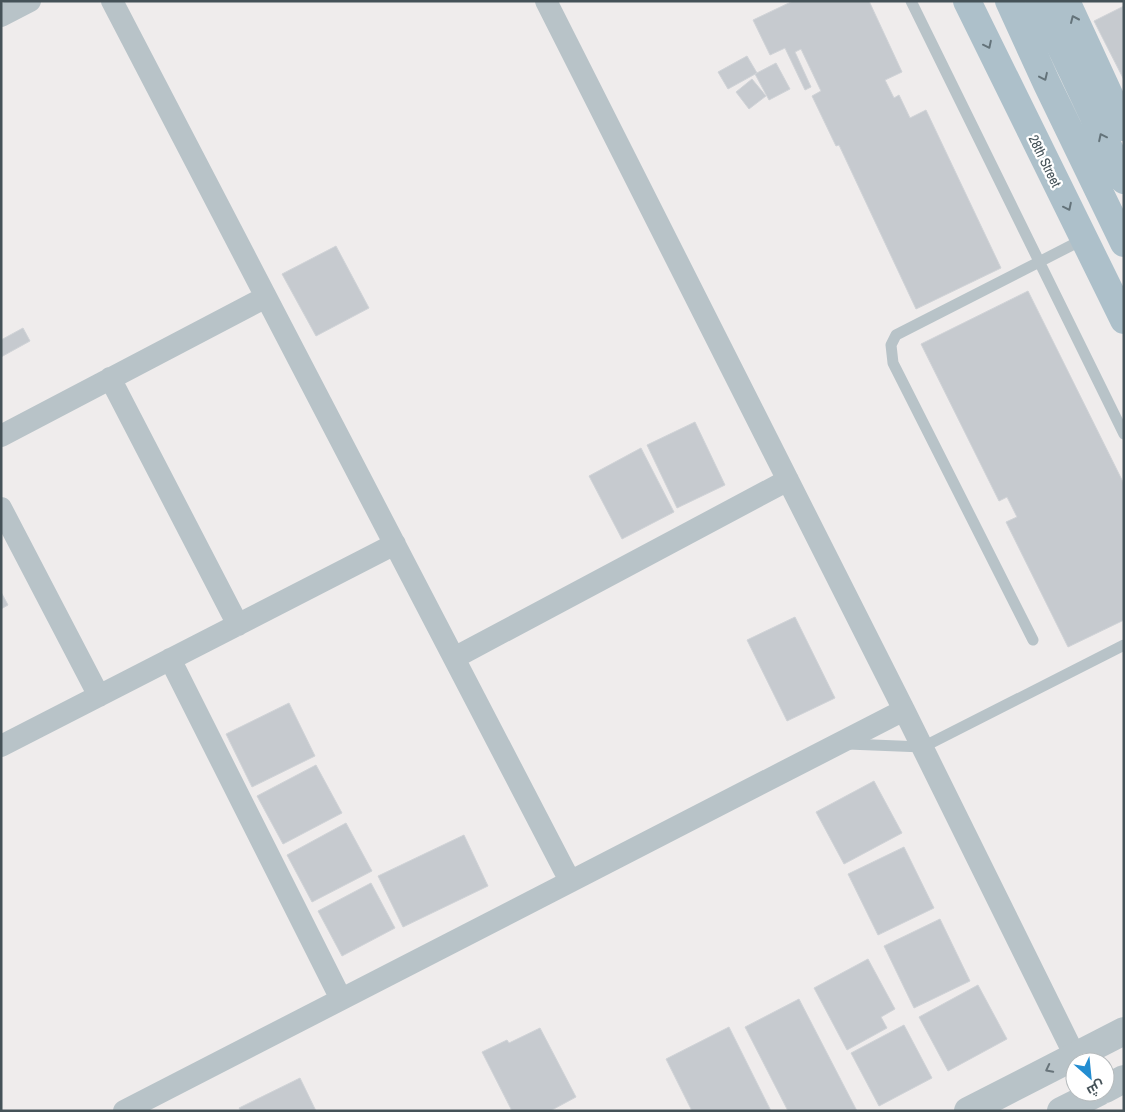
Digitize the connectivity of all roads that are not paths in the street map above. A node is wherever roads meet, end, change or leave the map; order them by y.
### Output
1 (30, 1) edge
2 (112, 1) edge
3 (546, 1) edge
4 (912, 1) edge
5 (967, 1) edge
6 (1009, 1) edge
7 (1039, 1) edge
8 (1066, 1) edge
9 (1, 16) edge
10 (1124, 127) edge
11 (1124, 180) edge
12 (1084, 239) junction
13 (1124, 243) edge
14 (1038, 262) junction
15 (266, 297) junction
16 (1124, 320) edge
17 (110, 378) junction
18 (1124, 434) edge
19 (1, 436) edge
20 (788, 480) junction
21 (1, 508) edge
22 (395, 544) junction
23 (238, 625) junction
24 (1033, 640) dead end
25 (1124, 645) edge
26 (454, 658) junction
27 (170, 659) junction
28 (99, 696) junction
29 (904, 710) junction
30 (838, 744) junction
31 (1, 746) edge
32 (922, 747) junction
33 (570, 881) junction
34 (341, 999) junction
35 (1124, 1031) edge
36 (1073, 1052) edge
37 (1083, 1052) edge
38 (1065, 1061) edge
39 (1079, 1102) edge
40 (124, 1111) edge
41 (968, 1111) edge
42 (1061, 1111) edge

1 - 9 street
2 - 15 street
3 - 20 street
4 - 14 lane
5 -> 12 main road, 28th Street
6 -> 13 main road
11 -> 7 main road
10 -> 8 main road
12 - 14 lane
12 - 16 main road, 28th Street
14 - 18 lane
14 - 24 lane
15 - 17 street
15 - 22 street
17 - 19 street
17 - 23 street
20 - 26 street
20 - 29 street
21 - 28 street
22 - 23 street
22 - 26 street
23 - 27 street
25 - 32 lane
26 - 33 street
27 - 28 street
27 - 34 street
28 - 31 street
29 - 30 street
29 - 32 street
30 - 32 lane
30 - 33 street
32 - 36 street
33 - 34 street
34 - 40 street
35 - 37 street
38 -> 41 street
39 - 42 street

